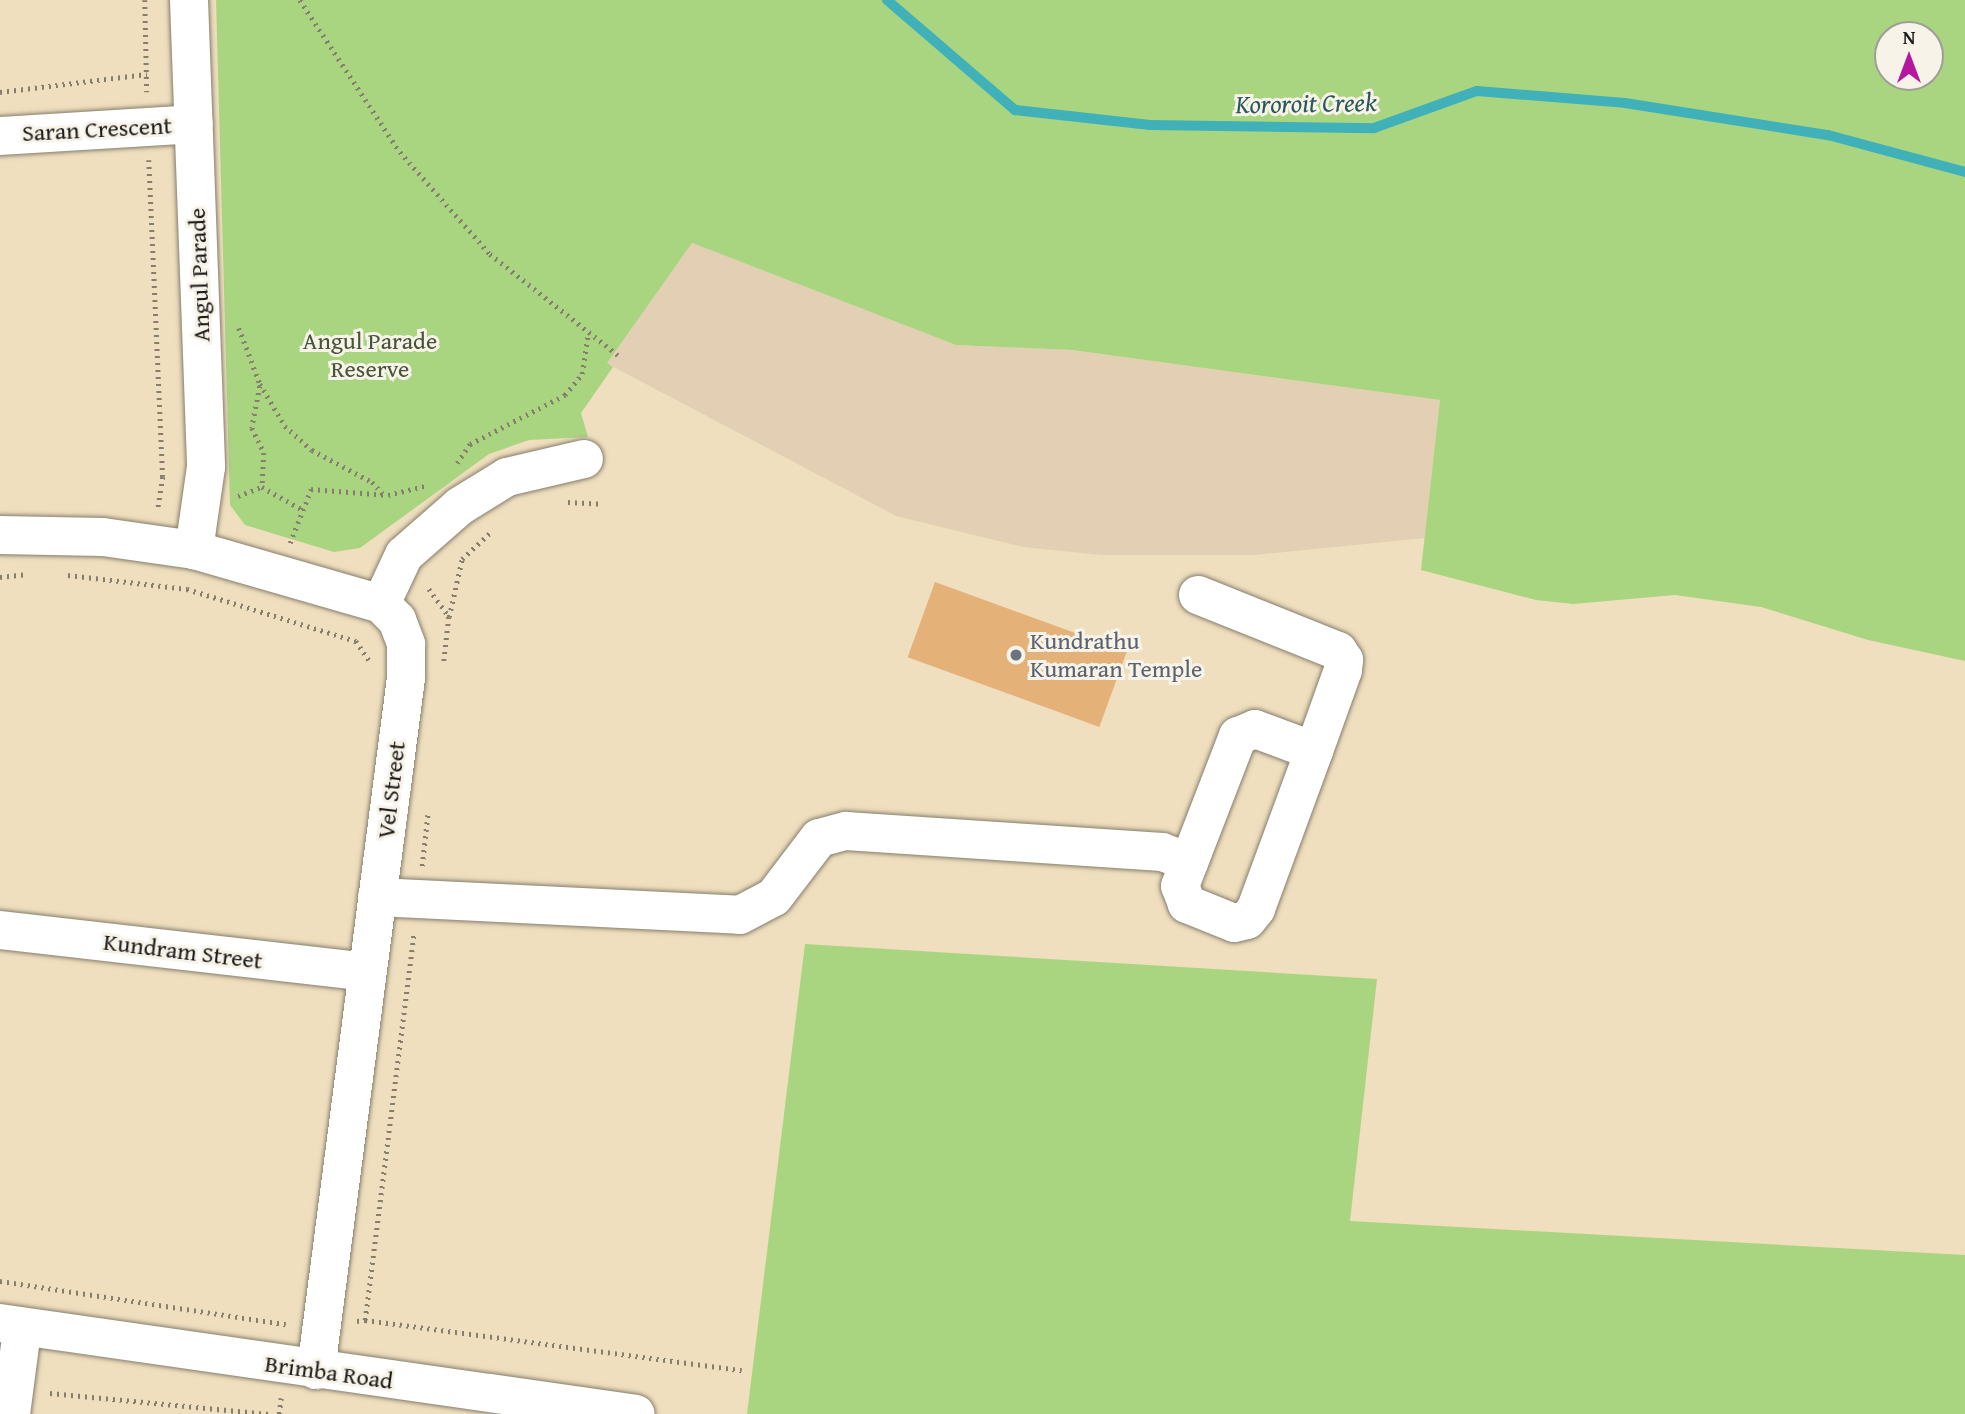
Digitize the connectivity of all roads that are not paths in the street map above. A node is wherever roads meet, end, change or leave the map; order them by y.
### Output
1 (189, 0) edge
2 (194, 124) junction
3 (0, 135) edge
4 (584, 459) dead end
5 (197, 533) junction
6 (0, 535) edge
7 (1198, 595) dead end
8 (381, 604) junction
9 (1314, 751) junction
10 (1189, 862) junction
11 (377, 897) junction
12 (0, 930) edge
13 (366, 972) junction
14 (7, 1328) edge
15 (300, 1368) junction
16 (13, 1402) edge
17 (563, 1409) edge
18 (636, 1414) edge

1 - 2 street, Angul Parade
2 - 3 street, Saran Crescent
2 - 5 street, Angul Parade
4 - 8 street
5 - 6 street
5 - 8 street
7 - 9 street
8 - 11 street, Vel Street
9 - 10 street
9 - 10 street
10 - 11 street
11 - 13 street, Vel Street
12 - 13 street, Kundram Street
13 - 15 street, Vel Street
14 - 15 street, Brimba Road
14 - 16 street
15 - 17 street, Brimba Road
17 - 18 street, Brimba Road

